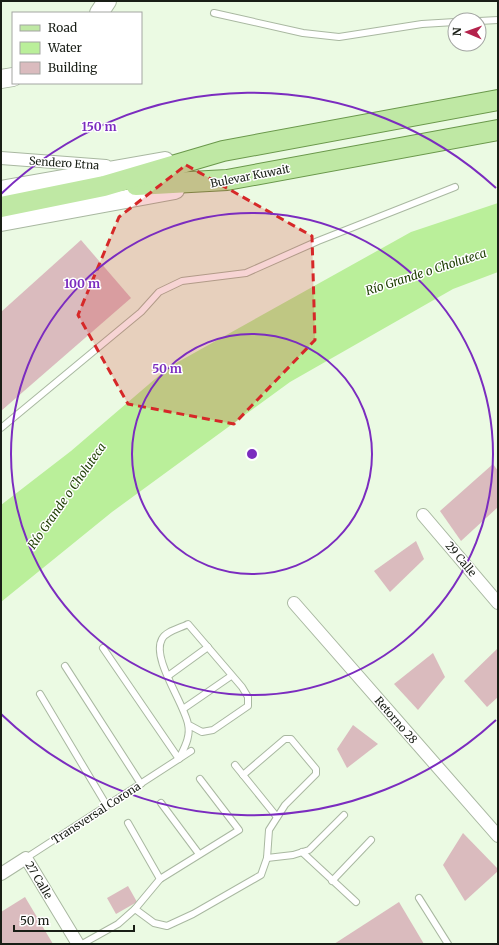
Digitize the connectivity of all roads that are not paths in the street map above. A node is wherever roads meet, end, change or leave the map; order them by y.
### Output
1 (107, 1) edge
2 (100, 12) edge
3 (214, 13) dead end
4 (498, 20) edge
5 (487, 21) edge
6 (447, 22) edge
7 (12, 77) edge
8 (1, 79) edge
9 (498, 100) edge
10 (498, 130) edge
11 (223, 151) junction
12 (1, 158) edge
13 (127, 167) junction
14 (227, 180) junction
15 (455, 187) dead end
16 (96, 188) junction
17 (1, 190) edge
18 (1, 207) edge
19 (1, 222) edge
20 (1, 428) edge
21 (423, 515) dead end
22 (294, 603) dead end
23 (498, 603) edge
24 (208, 647) junction
25 (103, 648) dead end
26 (64, 666) dead end
27 (168, 676) junction
28 (231, 676) junction
29 (40, 694) dead end
30 (183, 709) junction
31 (189, 725) junction
32 (191, 752) dead end
33 (179, 759) junction
34 (235, 765) dead end
35 (243, 775) junction
36 (200, 779) dead end
37 (141, 784) junction
38 (161, 803) dead end
39 (107, 806) junction
40 (344, 814) dead end
41 (277, 817) junction
42 (128, 823) dead end
43 (498, 836) edge
44 (371, 840) dead end
45 (302, 852) junction
46 (199, 854) junction
47 (26, 858) junction
48 (267, 858) junction
49 (1, 874) edge
50 (160, 878) junction
51 (332, 881) junction
52 (419, 898) dead end
53 (356, 902) dead end
54 (135, 909) junction
55 (78, 944) edge
56 (82, 944) edge
57 (448, 944) edge

1 - 2 main road
3 - 6 lane
4 - 5 lane
7 - 8 main road
9 - 11 main road
10 - 14 main road, Bulevar Kuwait
11 - 13 main road
11 - 16 main road
12 - 13 street, Sendero Etna
13 - 17 main road
14 - 16 main road
14 - 19 main road, Bulevar Kuwait
15 - 20 lane
16 - 18 main road
21 - 23 street, 29 Calle
22 - 43 street, Retorno 28
24 - 27 lane
24 - 27 lane
24 - 28 lane
25 - 33 lane
26 - 37 lane
27 - 30 lane
28 - 30 lane
28 - 31 lane
29 - 39 lane
30 - 31 lane
31 - 33 lane
32 - 33 lane, Transversal Corona
33 - 37 lane, Transversal Corona
34 - 35 lane
35 - 41 lane
35 - 41 lane
36 - 46 lane
37 - 39 lane, Transversal Corona
38 - 46 lane
39 - 47 lane, Transversal Corona
40 - 45 lane
41 - 48 lane
42 - 50 lane
44 - 51 lane
45 - 48 lane
45 - 51 lane
46 - 50 lane
47 - 49 street, Transversal Corona
47 - 55 street, 27 Calle
48 - 54 lane
50 - 54 lane
51 - 53 lane
52 - 57 lane
54 - 56 lane

